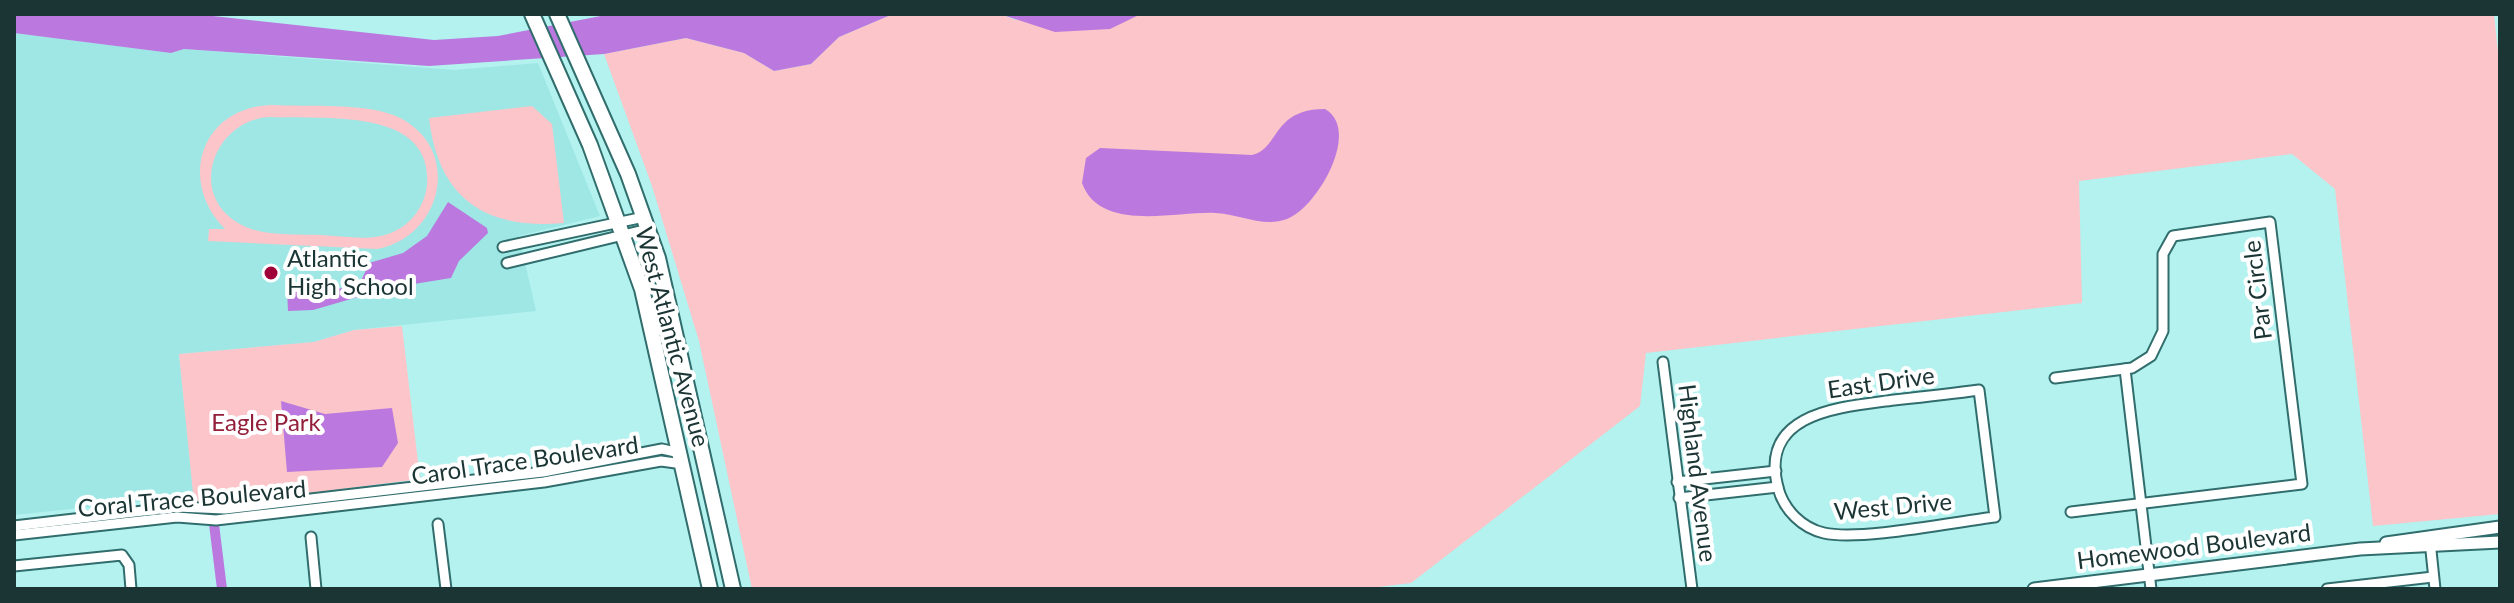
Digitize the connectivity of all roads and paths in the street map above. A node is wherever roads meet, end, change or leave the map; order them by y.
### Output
1 (557, 14) edge
2 (533, 16) edge
3 (646, 223) junction
4 (623, 229) junction
5 (503, 247) dead end
6 (507, 263) dead end
7 (1663, 362) dead end
8 (2125, 369) junction
9 (2055, 378) dead end
10 (681, 459) junction
11 (1776, 479) junction
12 (1677, 482) junction
13 (711, 490) junction
14 (372, 496) junction
15 (1679, 498) junction
16 (2141, 504) junction
17 (2071, 512) dead end
18 (1995, 517) joint
19 (438, 524) dead end
20 (14, 526) edge
21 (2500, 527) edge
22 (14, 535) edge
23 (311, 537) dead end
24 (2430, 541) junction
25 (2500, 542) edge
26 (14, 566) edge
27 (2149, 575) junction
28 (2433, 577) junction
29 (131, 589) edge
30 (316, 589) edge
31 (446, 589) edge
32 (710, 589) edge
33 (733, 589) edge
34 (1692, 589) edge
35 (2034, 589) edge
36 (2151, 589) edge
37 (2327, 589) edge
38 (2435, 589) edge

1 - 3 main road, West Atlantic Avenue
2 - 4 main road, West Atlantic Avenue
3 - 4 street
3 - 13 main road, West Atlantic Avenue
4 - 5 street
4 - 6 street
4 - 10 main road, West Atlantic Avenue
7 - 12 street, Highland Avenue
8 - 9 street
8 - 16 street
8 - 16 street, Par Circle
10 - 13 main road
10 - 14 street, Carol Trace Boulevard
10 - 32 main road, West Atlantic Avenue
11 - 12 street
11 - 15 street
11 - 18 street, West Drive
11 - 18 street, East Drive
12 - 15 street, Highland Avenue
13 - 33 main road, West Atlantic Avenue
14 - 20 street, Coral Trace Boulevard
14 - 22 street, Coral Trace Boulevard
15 - 34 street, Highland Avenue
16 - 17 street
16 - 27 street
19 - 31 street
21 - 24 street, Homewood Boulevard
23 - 30 street
24 - 25 street, Homewood Boulevard
24 - 27 street, Homewood Boulevard
24 - 28 street
26 - 29 street
27 - 35 street, Homewood Boulevard
27 - 36 street
28 - 37 street
28 - 38 street

